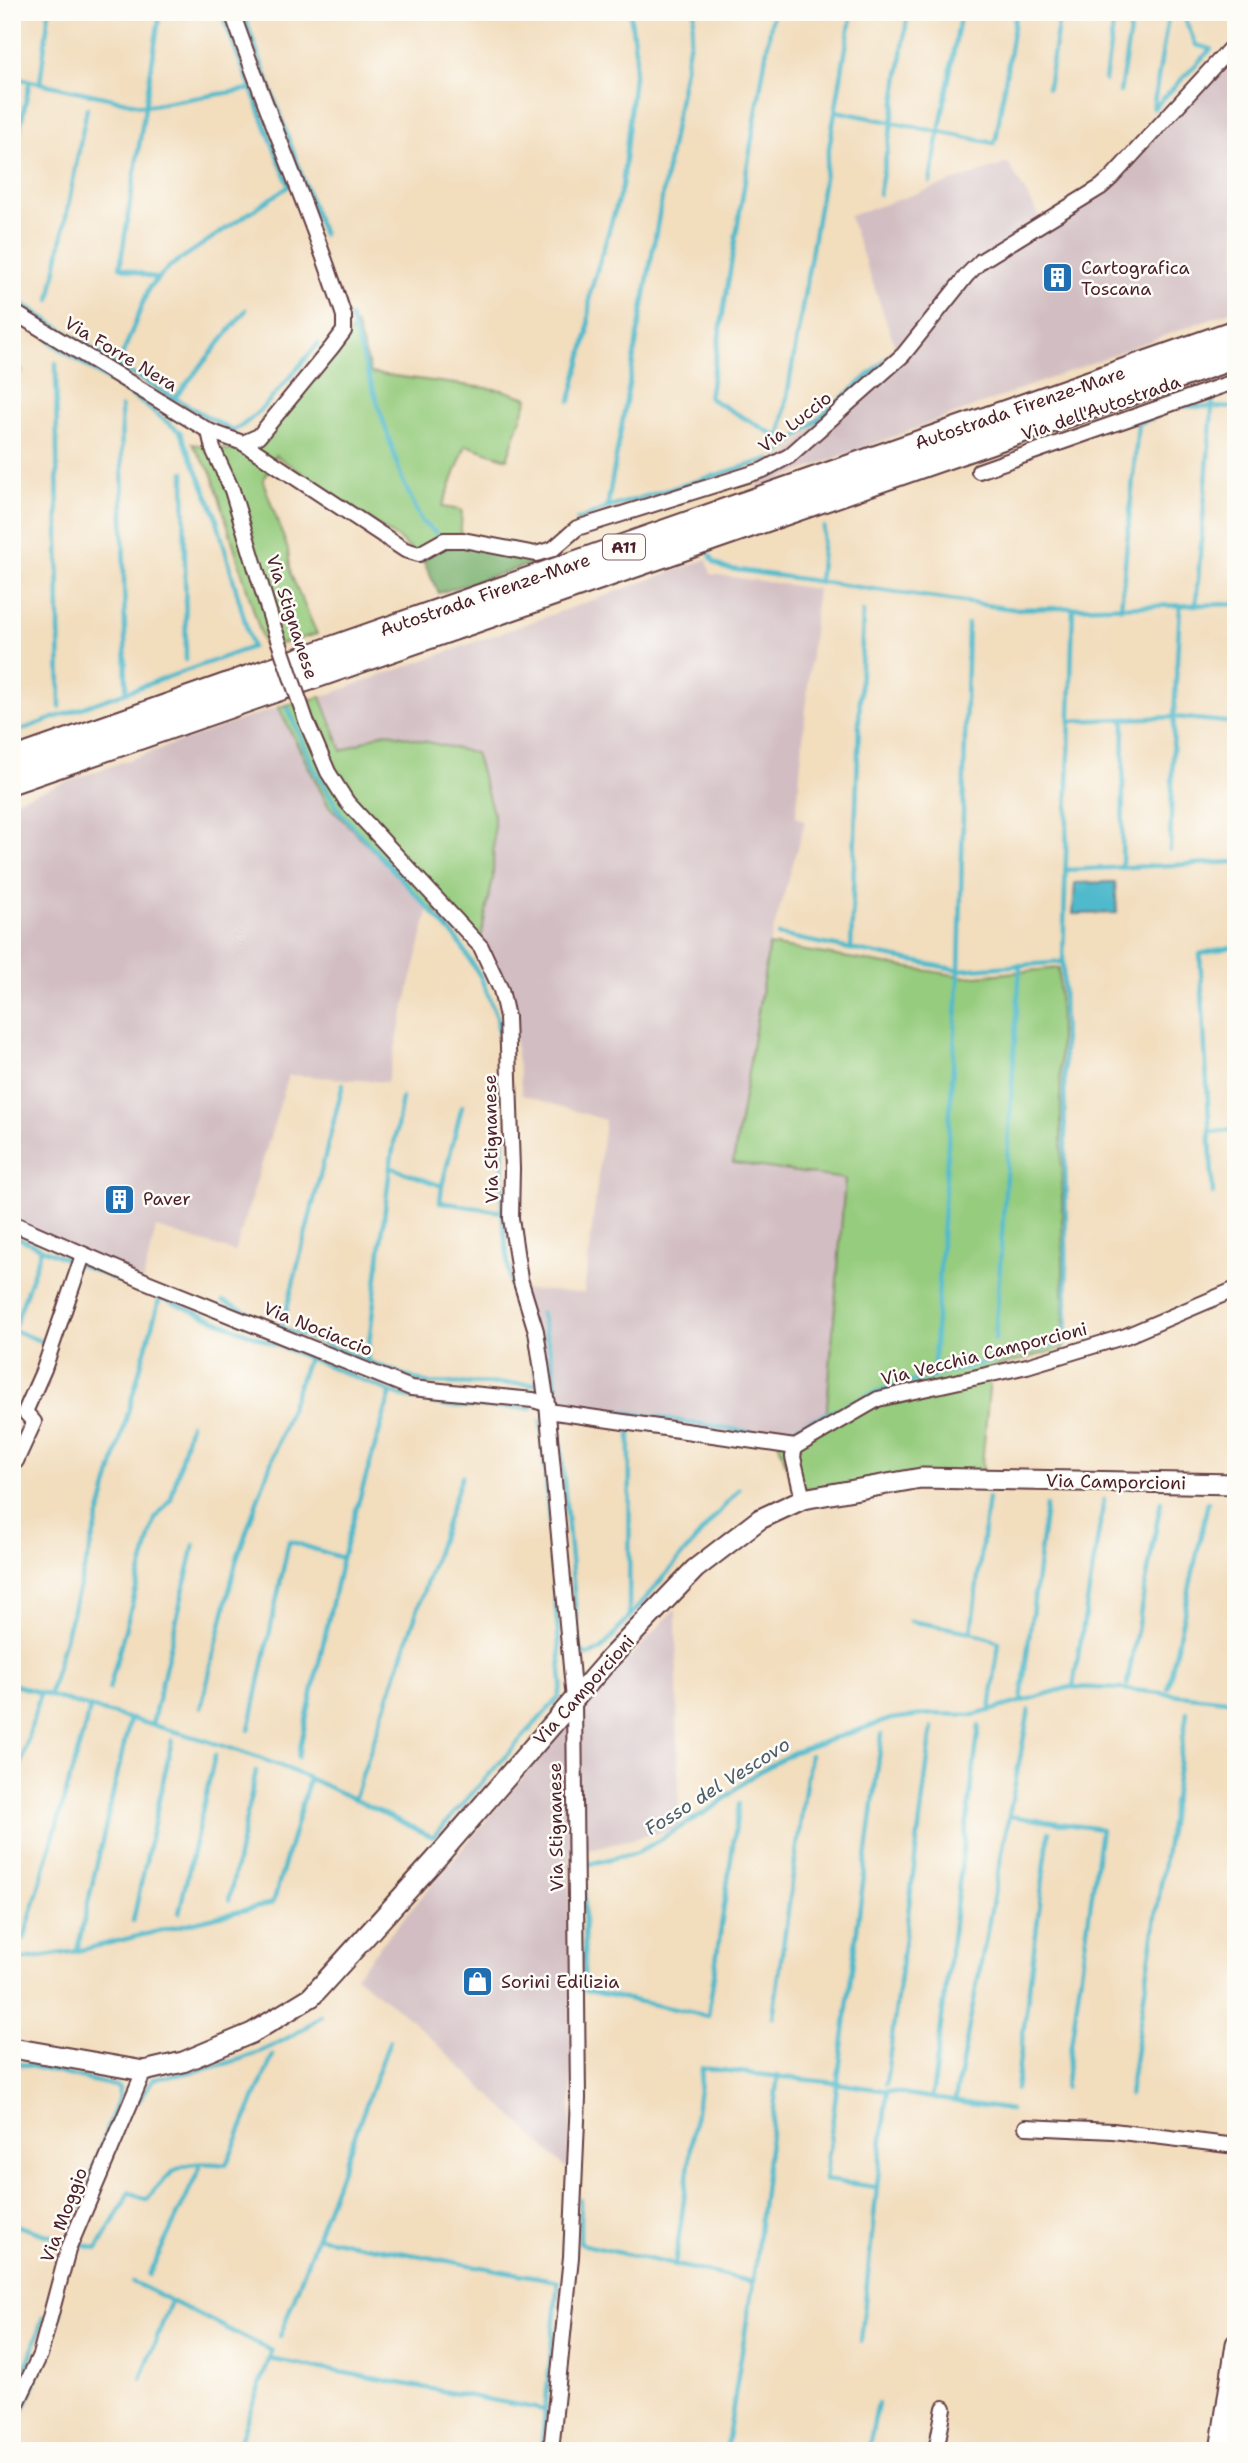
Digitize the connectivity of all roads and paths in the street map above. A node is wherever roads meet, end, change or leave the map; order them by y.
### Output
1 (232, 12) edge
2 (1236, 42) edge
3 (12, 311) edge
4 (1236, 332) edge
5 (1236, 356) edge
6 (1236, 381) edge
7 (209, 431) junction
8 (243, 443) junction
9 (979, 471) dead end
10 (12, 761) edge
11 (12, 781) edge
12 (12, 1223) edge
13 (83, 1255) junction
14 (1236, 1289) edge
15 (547, 1408) junction
16 (795, 1447) junction
17 (16, 1461) dead end
18 (1236, 1484) edge
19 (803, 1499) junction
20 (574, 1700) junction
21 (12, 2048) edge
22 (144, 2071) junction
23 (1026, 2127) dead end
24 (1236, 2146) edge
25 (1236, 2344) edge
26 (1233, 2392) edge
27 (944, 2408) dead end
28 (12, 2414) edge
29 (551, 2451) edge
30 (936, 2451) edge
31 (1220, 2451) edge

1 - 8 street
2 - 8 street, Via Luccio
3 - 7 street, Via Forre Nera
4 - 10 highway, Autostrada Firenze-Mare / A11
5 - 11 highway, Autostrada Firenze-Mare / A11
6 - 9 street, Via dell'Autostrada
7 - 8 street
7 - 15 street, Via Stignanese, bridge
12 - 13 street, Via Nociaccio
13 - 15 street, Via Nociaccio
13 - 17 street
14 - 16 street, Via Vecchia Camporcioni
15 - 16 street, Via Nociaccio
15 - 20 street, Via Stignanese
16 - 19 street
18 - 19 main road, Via Camporcioni
19 - 20 main road, Via Camporcioni
20 - 22 main road, Via Camporcioni
20 - 29 street, Via Stignanese
21 - 22 main road, Via Camporcioni
22 - 28 street, Via Moggio
23 - 24 street
25 - 26 main road
26 - 31 main road
27 - 30 street

